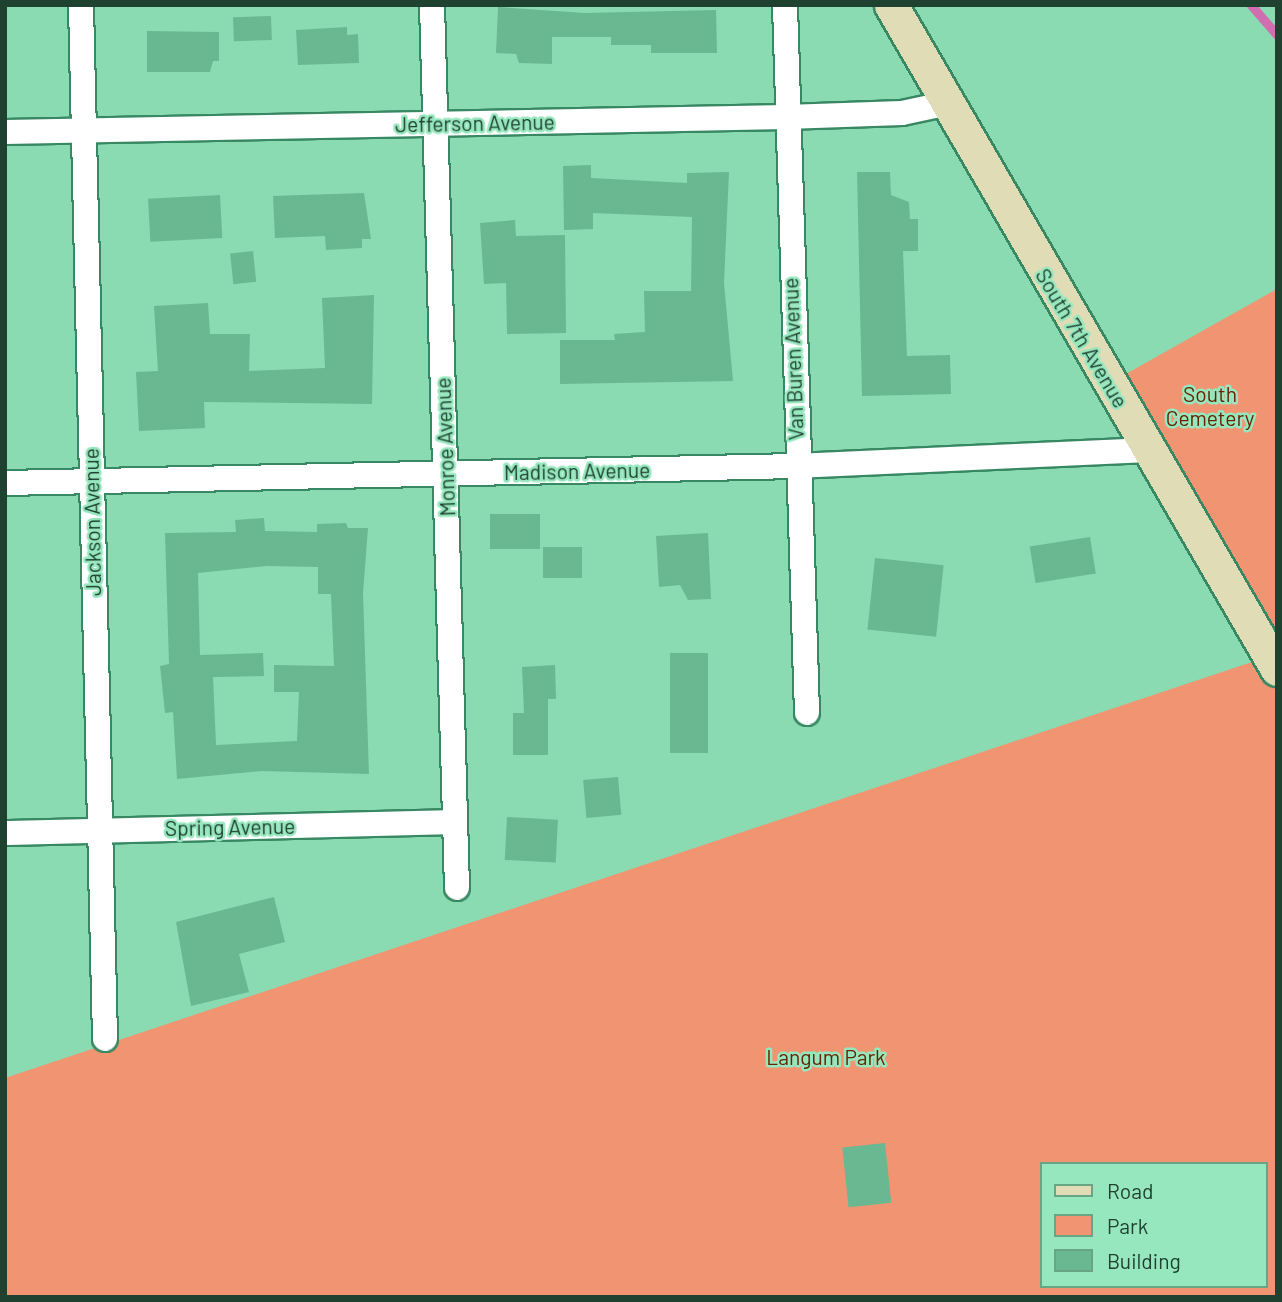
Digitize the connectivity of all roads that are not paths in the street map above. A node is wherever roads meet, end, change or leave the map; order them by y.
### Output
1 (80, 5) edge
2 (432, 5) edge
3 (785, 5) edge
4 (891, 5) edge
5 (944, 104) junction
6 (786, 117) junction
7 (436, 124) junction
8 (83, 130) junction
9 (5, 132) edge
10 (1148, 450) junction
11 (796, 466) junction
12 (445, 474) junction
13 (91, 482) junction
14 (5, 484) edge
15 (1277, 669) edge
16 (807, 713) dead end
17 (455, 822) junction
18 (100, 830) junction
19 (5, 834) edge
20 (457, 888) dead end
21 (105, 1039) dead end

1 - 8 street, Jackson Avenue
2 - 7 street, Monroe Avenue
3 - 6 street, Van Buren Avenue
4 - 5 street, South 7th Avenue
5 - 6 street, Jefferson Avenue
5 - 10 street, South 7th Avenue
6 - 7 street, Jefferson Avenue
6 - 11 street, Van Buren Avenue
7 - 8 street, Jefferson Avenue
7 - 12 street, Monroe Avenue
8 - 9 street, Jefferson Avenue
8 - 13 street, Jackson Avenue
10 - 11 street, Madison Avenue
10 - 15 street, South 7th Avenue
11 - 12 street, Madison Avenue
11 - 16 street, Van Buren Avenue
12 - 13 street, Madison Avenue
12 - 17 street, Monroe Avenue
13 - 14 street, Madison Avenue
13 - 18 street, Jackson Avenue
17 - 18 street, Spring Avenue
17 - 20 street, Monroe Avenue
18 - 19 street, Spring Avenue
18 - 21 street, Jackson Avenue

